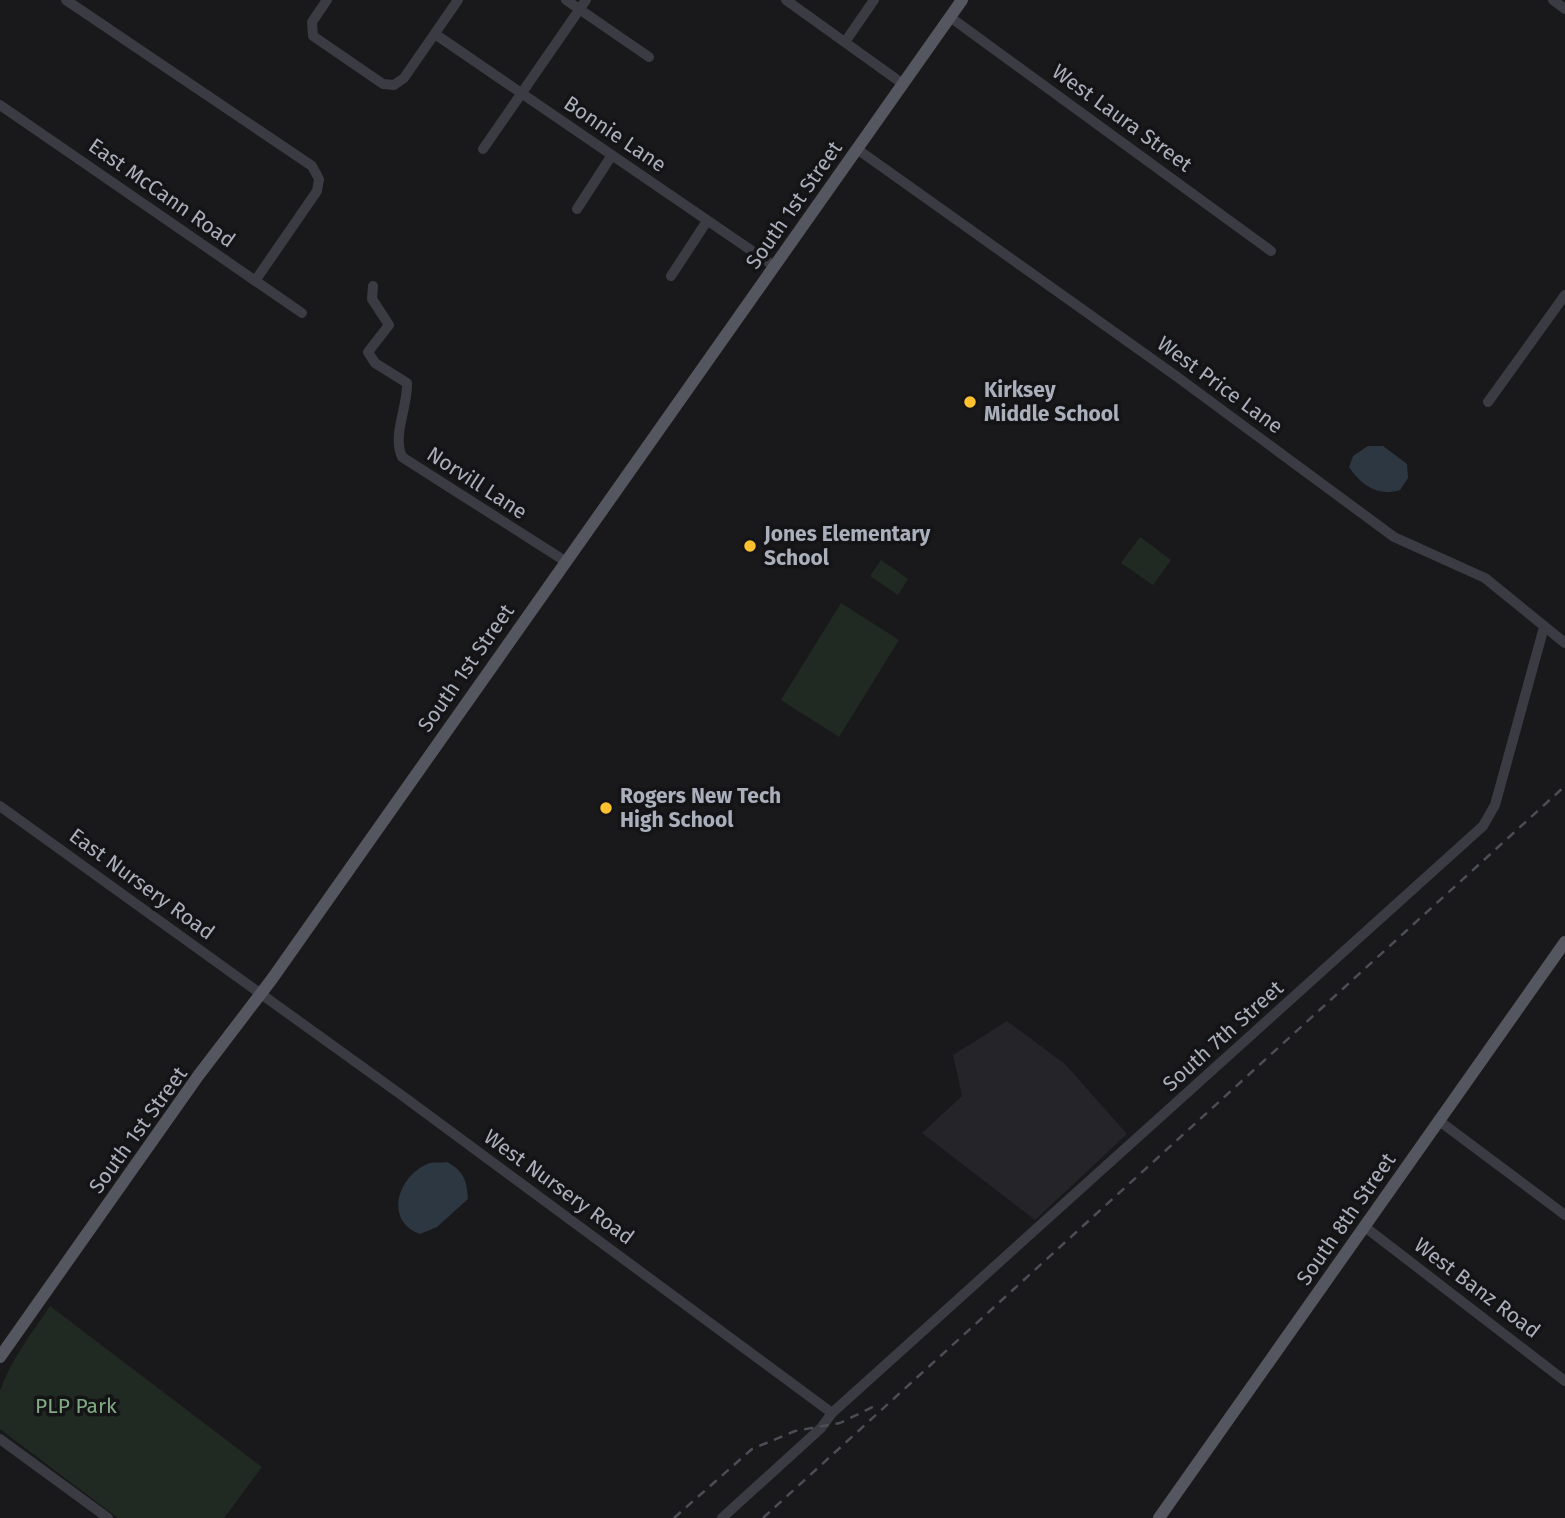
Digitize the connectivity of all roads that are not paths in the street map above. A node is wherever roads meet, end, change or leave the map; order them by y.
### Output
1 (65, 0) edge
2 (327, 0) edge
3 (458, 0) edge
4 (566, 0) edge
5 (586, 0) edge
6 (786, 0) edge
7 (874, 0) edge
8 (962, 0) edge
9 (1553, 0) edge
10 (580, 9) junction
11 (1565, 9) edge
12 (950, 17) junction
13 (435, 34) junction
14 (845, 42) junction
15 (649, 57) dead end
16 (903, 84) junction
17 (522, 93) junction
18 (0, 105) edge
19 (483, 149) dead end
20 (857, 149) junction
21 (612, 155) junction
22 (577, 209) dead end
23 (708, 221) junction
24 (1271, 251) dead end
25 (774, 266) junction
26 (671, 276) dead end
27 (255, 281) junction
28 (373, 286) dead end
29 (1565, 295) edge
30 (302, 313) dead end
31 (1488, 402) dead end
32 (565, 561) junction
33 (1544, 627) junction
34 (1565, 643) edge
35 (0, 806) edge
36 (1565, 942) edge
37 (261, 994) junction
38 (1438, 1120) junction
39 (1565, 1215) edge
40 (1365, 1227) junction
41 (0, 1357) edge
42 (1565, 1381) edge
43 (832, 1413) junction
44 (0, 1439) edge
45 (108, 1518) edge
46 (722, 1518) edge
47 (1159, 1518) edge

1 - 27 street
2 - 13 street
3 - 13 street
4 - 10 street
5 - 10 street
6 - 14 street
7 - 14 street
8 - 12 main road, South 1st Street
9 - 11 street
10 - 15 street
10 - 17 street
12 - 16 main road, South 1st Street
12 - 24 street, West Laura Street
13 - 17 street, Bonnie Lane
14 - 16 street
16 - 20 main road, South 1st Street
17 - 19 street
17 - 21 street, Bonnie Lane
18 - 27 street, East McCann Road
20 - 25 main road, South 1st Street
20 - 33 street, West Price Lane
21 - 22 street
21 - 23 street, Bonnie Lane
23 - 25 street, Bonnie Lane
23 - 26 street
25 - 32 main road, South 1st Street
27 - 30 street, East McCann Road
28 - 32 street, Norvill Lane
29 - 31 street
32 - 37 main road, South 1st Street
33 - 34 street, West Price Lane
33 - 43 street, South 7th Street
35 - 37 street, East Nursery Road
36 - 38 main road, South 8th Street
37 - 41 main road, South 1st Street
37 - 43 street, West Nursery Road
38 - 39 street
38 - 40 main road, South 8th Street
40 - 42 street, West Banz Road
40 - 47 main road, South 8th Street
43 - 46 street, South 7th Street
44 - 45 street

